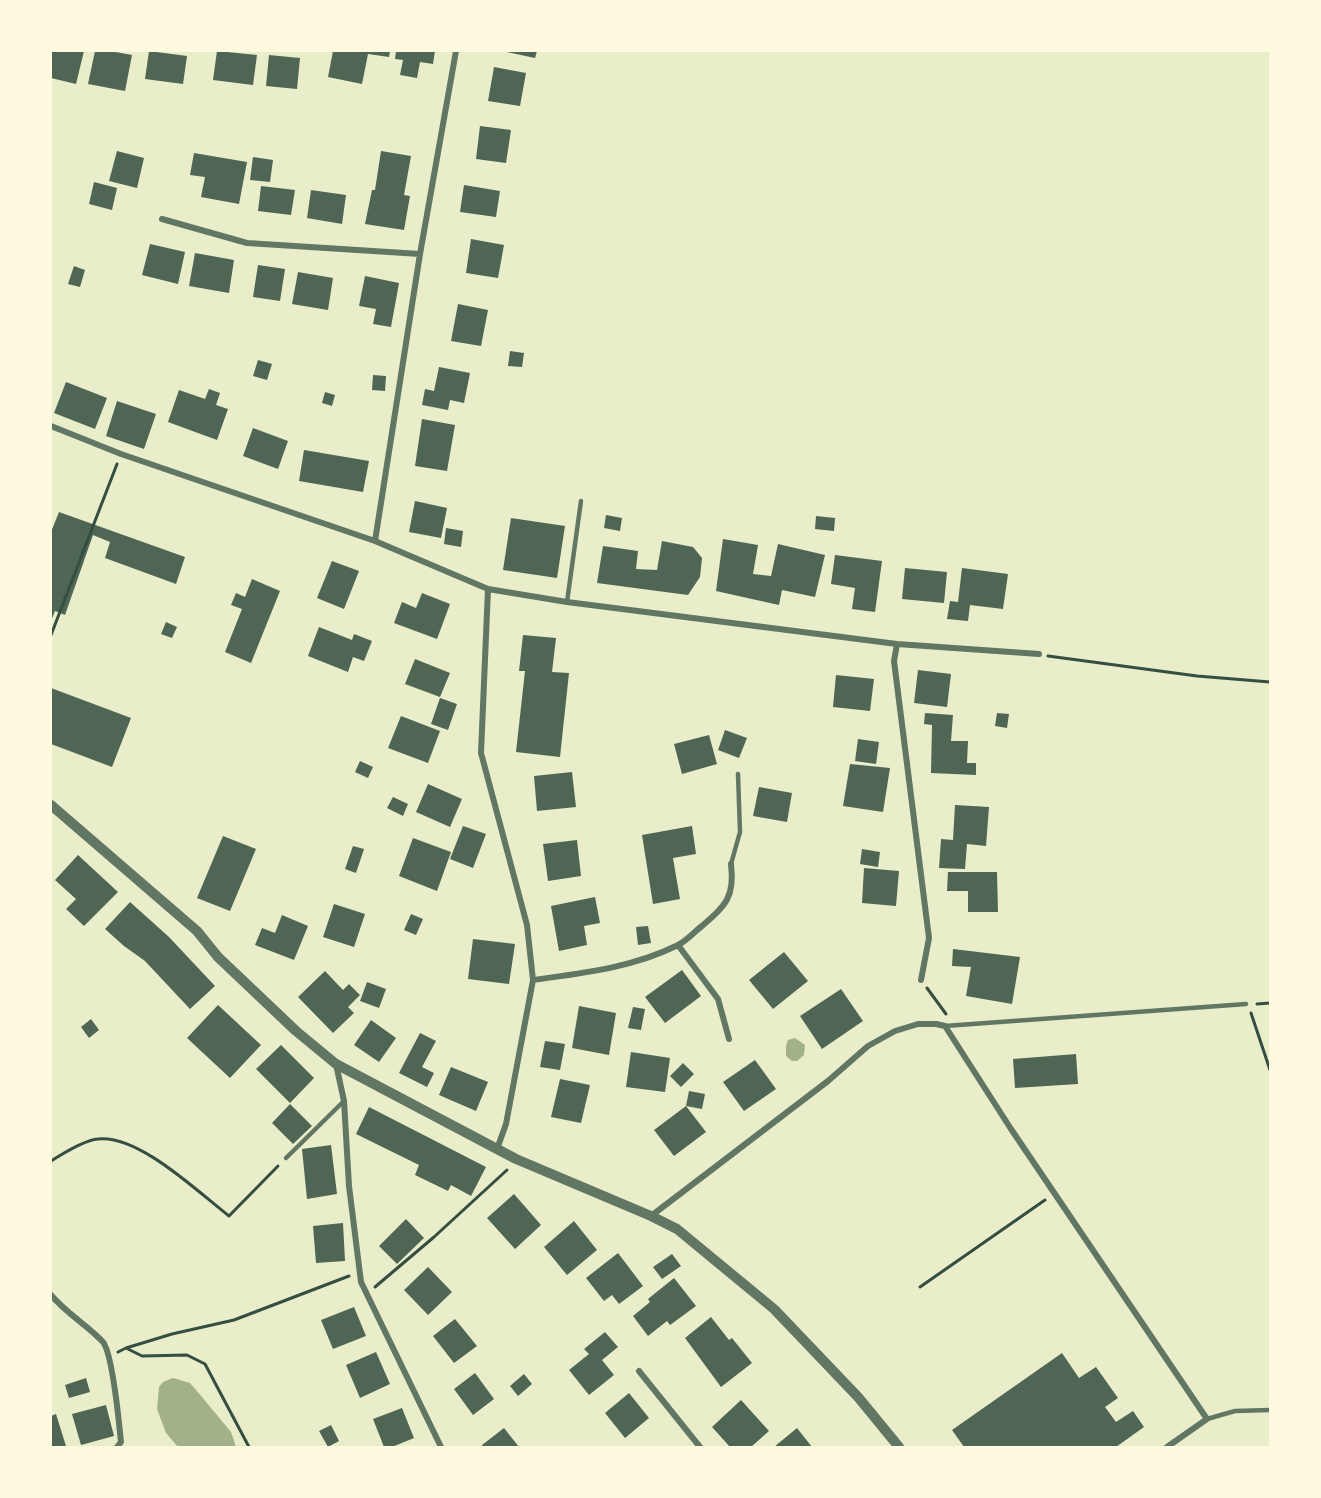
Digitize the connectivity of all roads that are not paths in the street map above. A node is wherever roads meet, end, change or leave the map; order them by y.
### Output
1 (456, 51) edge
2 (162, 219) dead end
3 (420, 254) junction
4 (51, 426) edge
5 (581, 501) dead end
6 (375, 542) junction
7 (488, 589) junction
8 (567, 602) junction
9 (897, 644) junction
10 (1039, 654) road end
11 (738, 774) dead end
12 (51, 805) edge
13 (731, 864) joint
14 (678, 945) junction
15 (533, 980) junction
16 (921, 980) road end
17 (1246, 1004) road end
18 (945, 1026) junction
19 (729, 1039) dead end
20 (336, 1064) junction
21 (344, 1101) junction
22 (497, 1149) junction
23 (286, 1158) road end
24 (651, 1216) junction
25 (52, 1299) edge
26 (639, 1371) dead end
27 (1270, 1410) edge
28 (1207, 1419) junction
29 (117, 1447) edge
30 (441, 1447) edge
31 (700, 1447) edge
32 (899, 1447) edge
33 (1167, 1447) edge

1 - 3 street
2 - 3 street
3 - 6 street
4 - 6 street
5 - 8 lane
6 - 7 street
7 - 8 street
7 - 15 street
8 - 9 street
9 - 10 street
9 - 16 street
11 - 13 lane
12 - 20 street
13 - 14 street
14 - 15 street
14 - 19 street
15 - 22 street
17 - 18 lane
18 - 24 street
18 - 28 street
20 - 21 street
20 - 22 street
21 - 23 lane
21 - 30 street
22 - 24 street
24 - 32 street
25 - 29 street
26 - 31 street
27 - 28 lane
28 - 33 street

